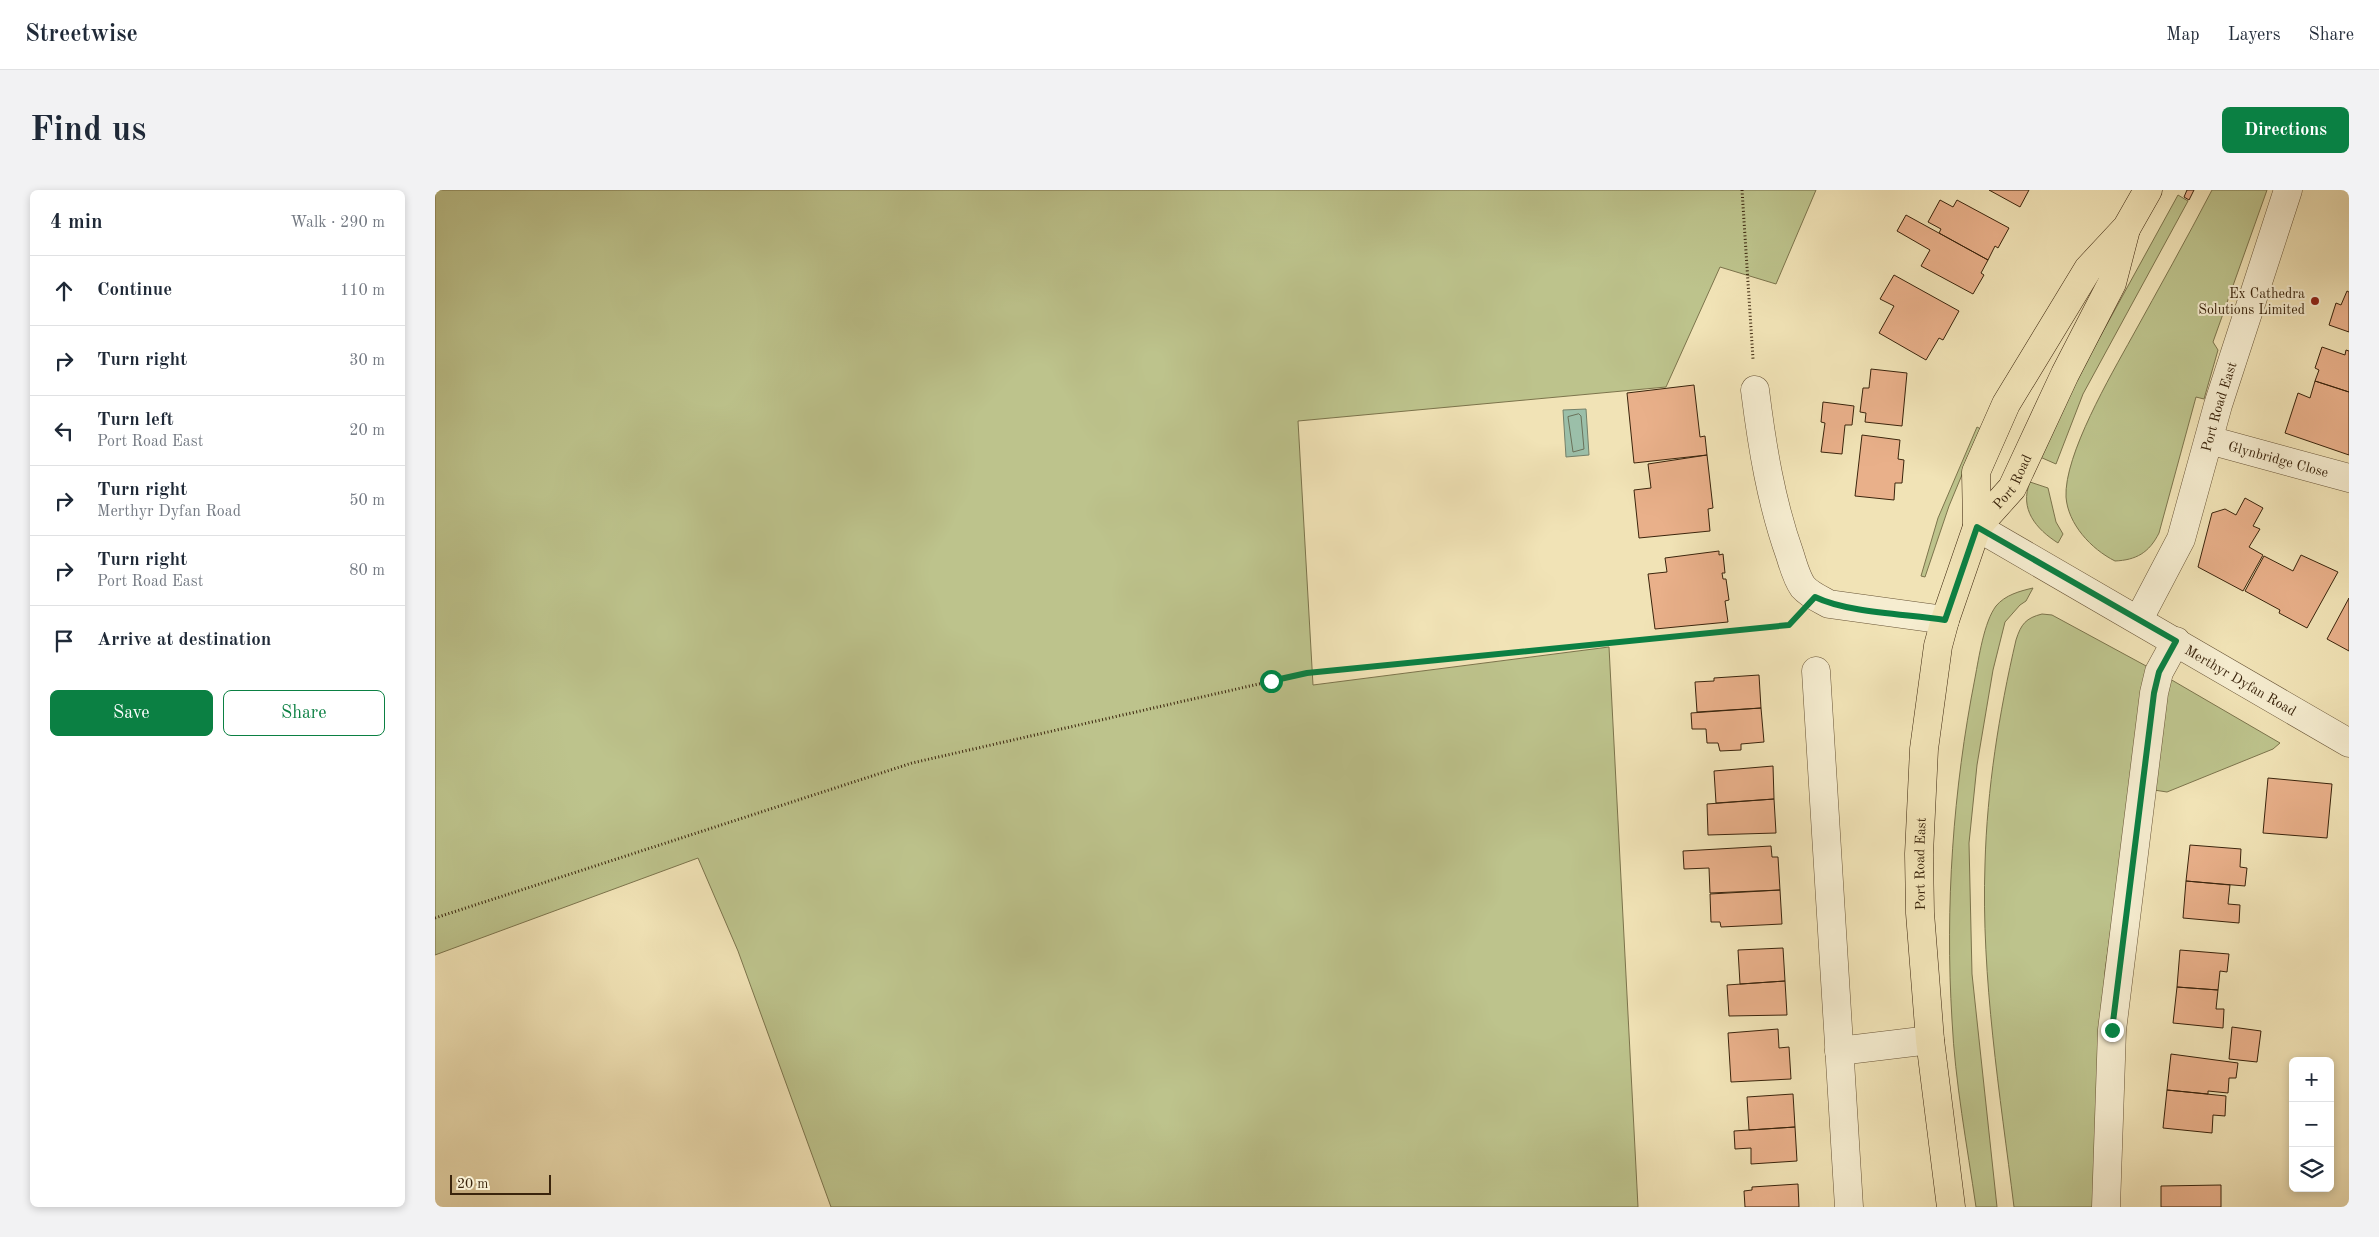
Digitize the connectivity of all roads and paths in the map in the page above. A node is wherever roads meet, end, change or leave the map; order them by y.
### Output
1 (1742, 190) edge
2 (2148, 190) edge
3 (2288, 190) edge
4 (2127, 227) junction
5 (1755, 390) joint
6 (2209, 440) junction
7 (2349, 478) edge
8 (1977, 527) junction
9 (1815, 597) junction
10 (2139, 619) junction
11 (1945, 620) junction
12 (2176, 641) junction
13 (1816, 671) dead end
14 (2349, 743) edge
15 (435, 918) edge
16 (1930, 1040) junction
17 (1839, 1051) junction
18 (1849, 1207) edge
19 (1951, 1207) edge
20 (2105, 1207) edge

1 - 5 path
2 - 4 main road, Port Road
3 - 6 street, Port Road East
4 - 8 main road, Port Road
4 - 8 main road, Port Road
5 - 9 street
6 - 7 street, Glynbridge Close
6 - 10 street, Port Road East
8 - 10 street, Merthyr Dyfan Road
8 - 11 main road, Port Road East
9 - 11 street
9 - 15 path
10 - 12 street, Merthyr Dyfan Road
11 - 16 main road, Port Road East
12 - 14 street, Merthyr Dyfan Road
12 - 20 street
13 - 17 street
16 - 17 street
16 - 19 main road, Port Road East
17 - 18 street

